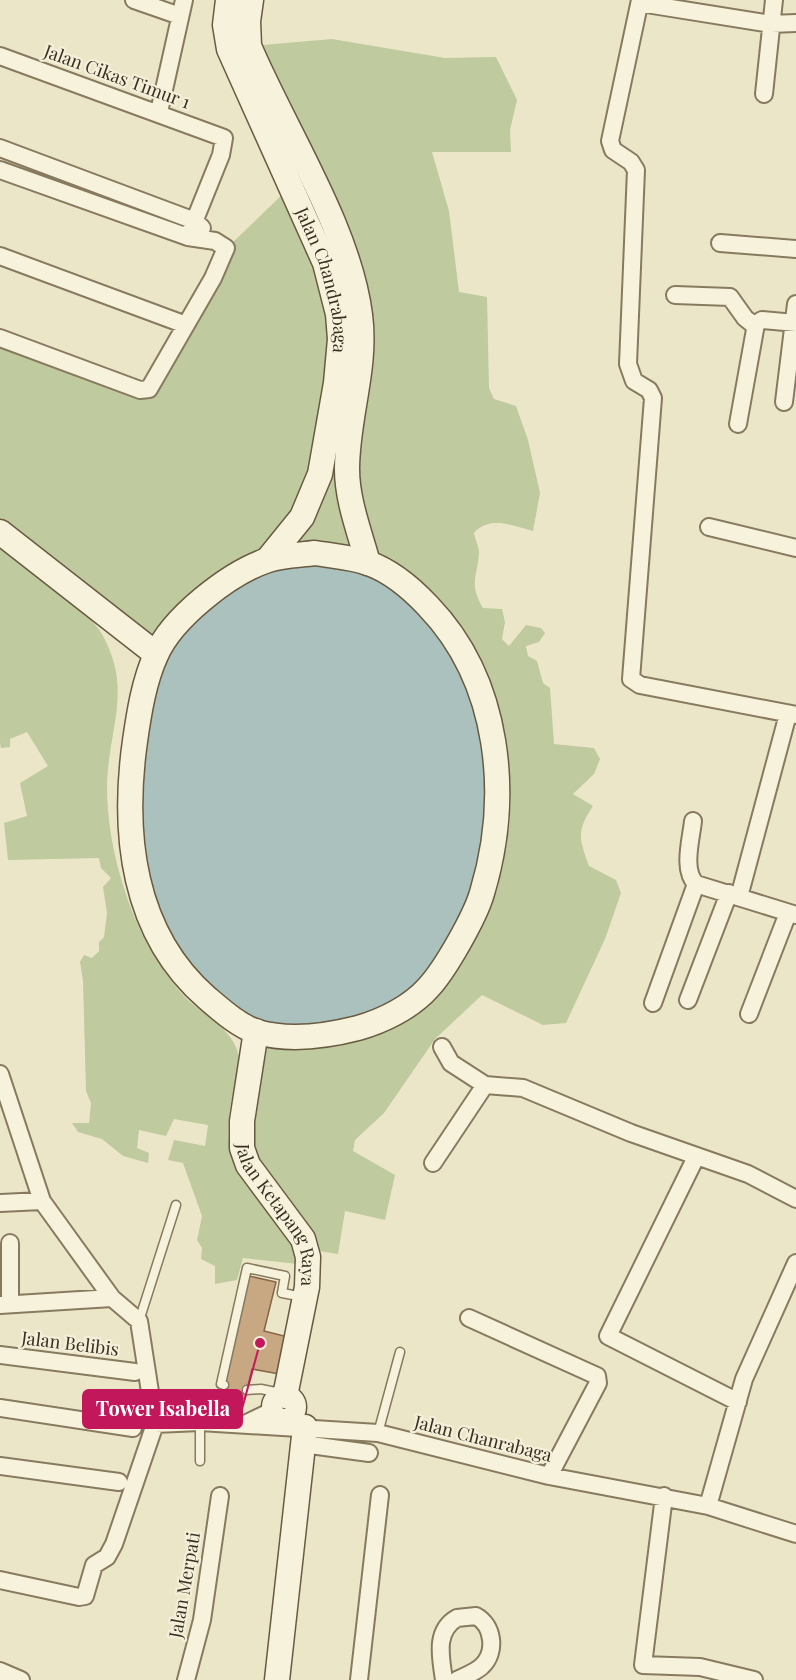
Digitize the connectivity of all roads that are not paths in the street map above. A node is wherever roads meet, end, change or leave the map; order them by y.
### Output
1 (134, 0) edge
2 (228, 0) edge
3 (251, 0) edge
4 (774, 0) edge
5 (640, 1) edge
6 (182, 8) edge
7 (796, 23) edge
8 (771, 24) junction
9 (0, 56) edge
10 (764, 94) dead end
11 (159, 112) junction
12 (0, 148) edge
13 (0, 170) edge
14 (195, 221) junction
15 (319, 221) junction
16 (188, 237) junction
17 (215, 241) junction
18 (720, 243) dead end
19 (796, 249) edge
20 (0, 256) edge
21 (675, 295) dead end
22 (796, 304) edge
23 (795, 322) edge
24 (186, 325) junction
25 (755, 326) junction
26 (0, 338) edge
27 (784, 402) dead end
28 (738, 424) dead end
29 (709, 527) dead end
30 (0, 532) edge
31 (796, 548) edge
32 (268, 559) junction
33 (368, 563) junction
34 (156, 654) junction
35 (792, 715) edge
36 (693, 821) dead end
37 (696, 884) junction
38 (734, 895) junction
39 (792, 914) edge
40 (688, 1000) dead end
41 (653, 1003) dead end
42 (748, 1014) dead end
43 (256, 1031) junction
44 (442, 1047) dead end
45 (0, 1074) edge
46 (485, 1085) junction
47 (696, 1157) junction
48 (433, 1163) dead end
49 (796, 1199) edge
50 (42, 1201) junction
51 (0, 1203) edge
52 (176, 1205) dead end
53 (10, 1243) dead end
54 (796, 1263) edge
55 (304, 1297) junction
56 (112, 1298) junction
57 (5, 1305) edge
58 (469, 1318) dead end
59 (139, 1321) junction
60 (400, 1352) dead end
61 (0, 1355) edge
62 (135, 1372) dead end
63 (224, 1385) dead end
64 (247, 1390) dead end
65 (738, 1402) junction
66 (0, 1408) edge
67 (291, 1414) junction
68 (200, 1422) junction
69 (154, 1424) junction
70 (243, 1424) junction
71 (133, 1428) dead end
72 (378, 1433) junction
73 (369, 1453) dead end
74 (200, 1461) dead end
75 (0, 1466) edge
76 (549, 1476) junction
77 (118, 1482) dead end
78 (380, 1495) dead end
79 (220, 1496) dead end
80 (664, 1496) junction
81 (708, 1506) junction
82 (796, 1534) edge
83 (0, 1580) edge
84 (0, 1671) edge
85 (662, 1673) edge
86 (749, 1679) edge
87 (21, 1680) edge
88 (186, 1680) edge
89 (277, 1680) edge
90 (359, 1680) edge
91 (444, 1680) edge
92 (457, 1680) edge

1 - 6 street
2 - 15 street, Jalan Chandrabaga
3 - 15 street, Jalan Chandrabaga
4 - 8 street
5 - 8 street
5 - 35 street
6 - 11 street
7 - 8 street
8 - 10 street
9 - 11 street, Jalan Cikas Timur 1
11 - 14 street, Jalan Cikas Timur 1
12 - 14 street
13 - 16 street
14 - 16 street
14 - 17 street
15 - 32 street, Jalan Chandrabaga
15 - 33 street, Jalan Chandrabaga
16 - 17 street
17 - 24 street
18 - 19 street
20 - 24 street
21 - 25 street
22 - 23 street
23 - 25 street
23 - 27 street
24 - 26 street
25 - 28 street
29 - 31 street
30 - 34 street
32 - 33 street
32 - 34 street
33 - 43 street
34 - 43 street
35 - 38 street
36 - 37 street
37 - 38 street
37 - 41 street
38 - 39 street
38 - 40 street
39 - 42 street
43 - 55 street, Jalan Ketapang Raya
44 - 46 street
45 - 50 street
46 - 47 street
46 - 48 street
47 - 49 street
47 - 65 street
50 - 51 street
50 - 56 street
52 - 59 lane
53 - 57 street
54 - 65 street
55 - 63 lane
55 - 67 street, Jalan Ketapang Raya
56 - 57 street
56 - 59 street
58 - 76 street
59 - 69 street
60 - 72 lane
61 - 62 street, Jalan Belibis
64 - 67 lane
65 - 81 street
66 - 71 street
67 - 70 street, Jalan Chanrabaga
67 - 70 street
67 - 72 street, Jalan Chanrabaga
67 - 73 street
67 - 89 street, Jalan Ketapang Raya
68 - 69 street, Jalan Chanrabaga
68 - 70 street, Jalan Chanrabaga
68 - 74 lane
69 - 83 street
72 - 76 street, Jalan Chanrabaga
75 - 77 street
76 - 80 street, Jalan Chanrabaga
78 - 90 street
79 - 88 street, Jalan Merpati
80 - 81 street, Jalan Chanrabaga
80 - 85 street
81 - 82 street, Jalan Chanrabaga
84 - 87 street
85 - 86 street
91 - 92 street

